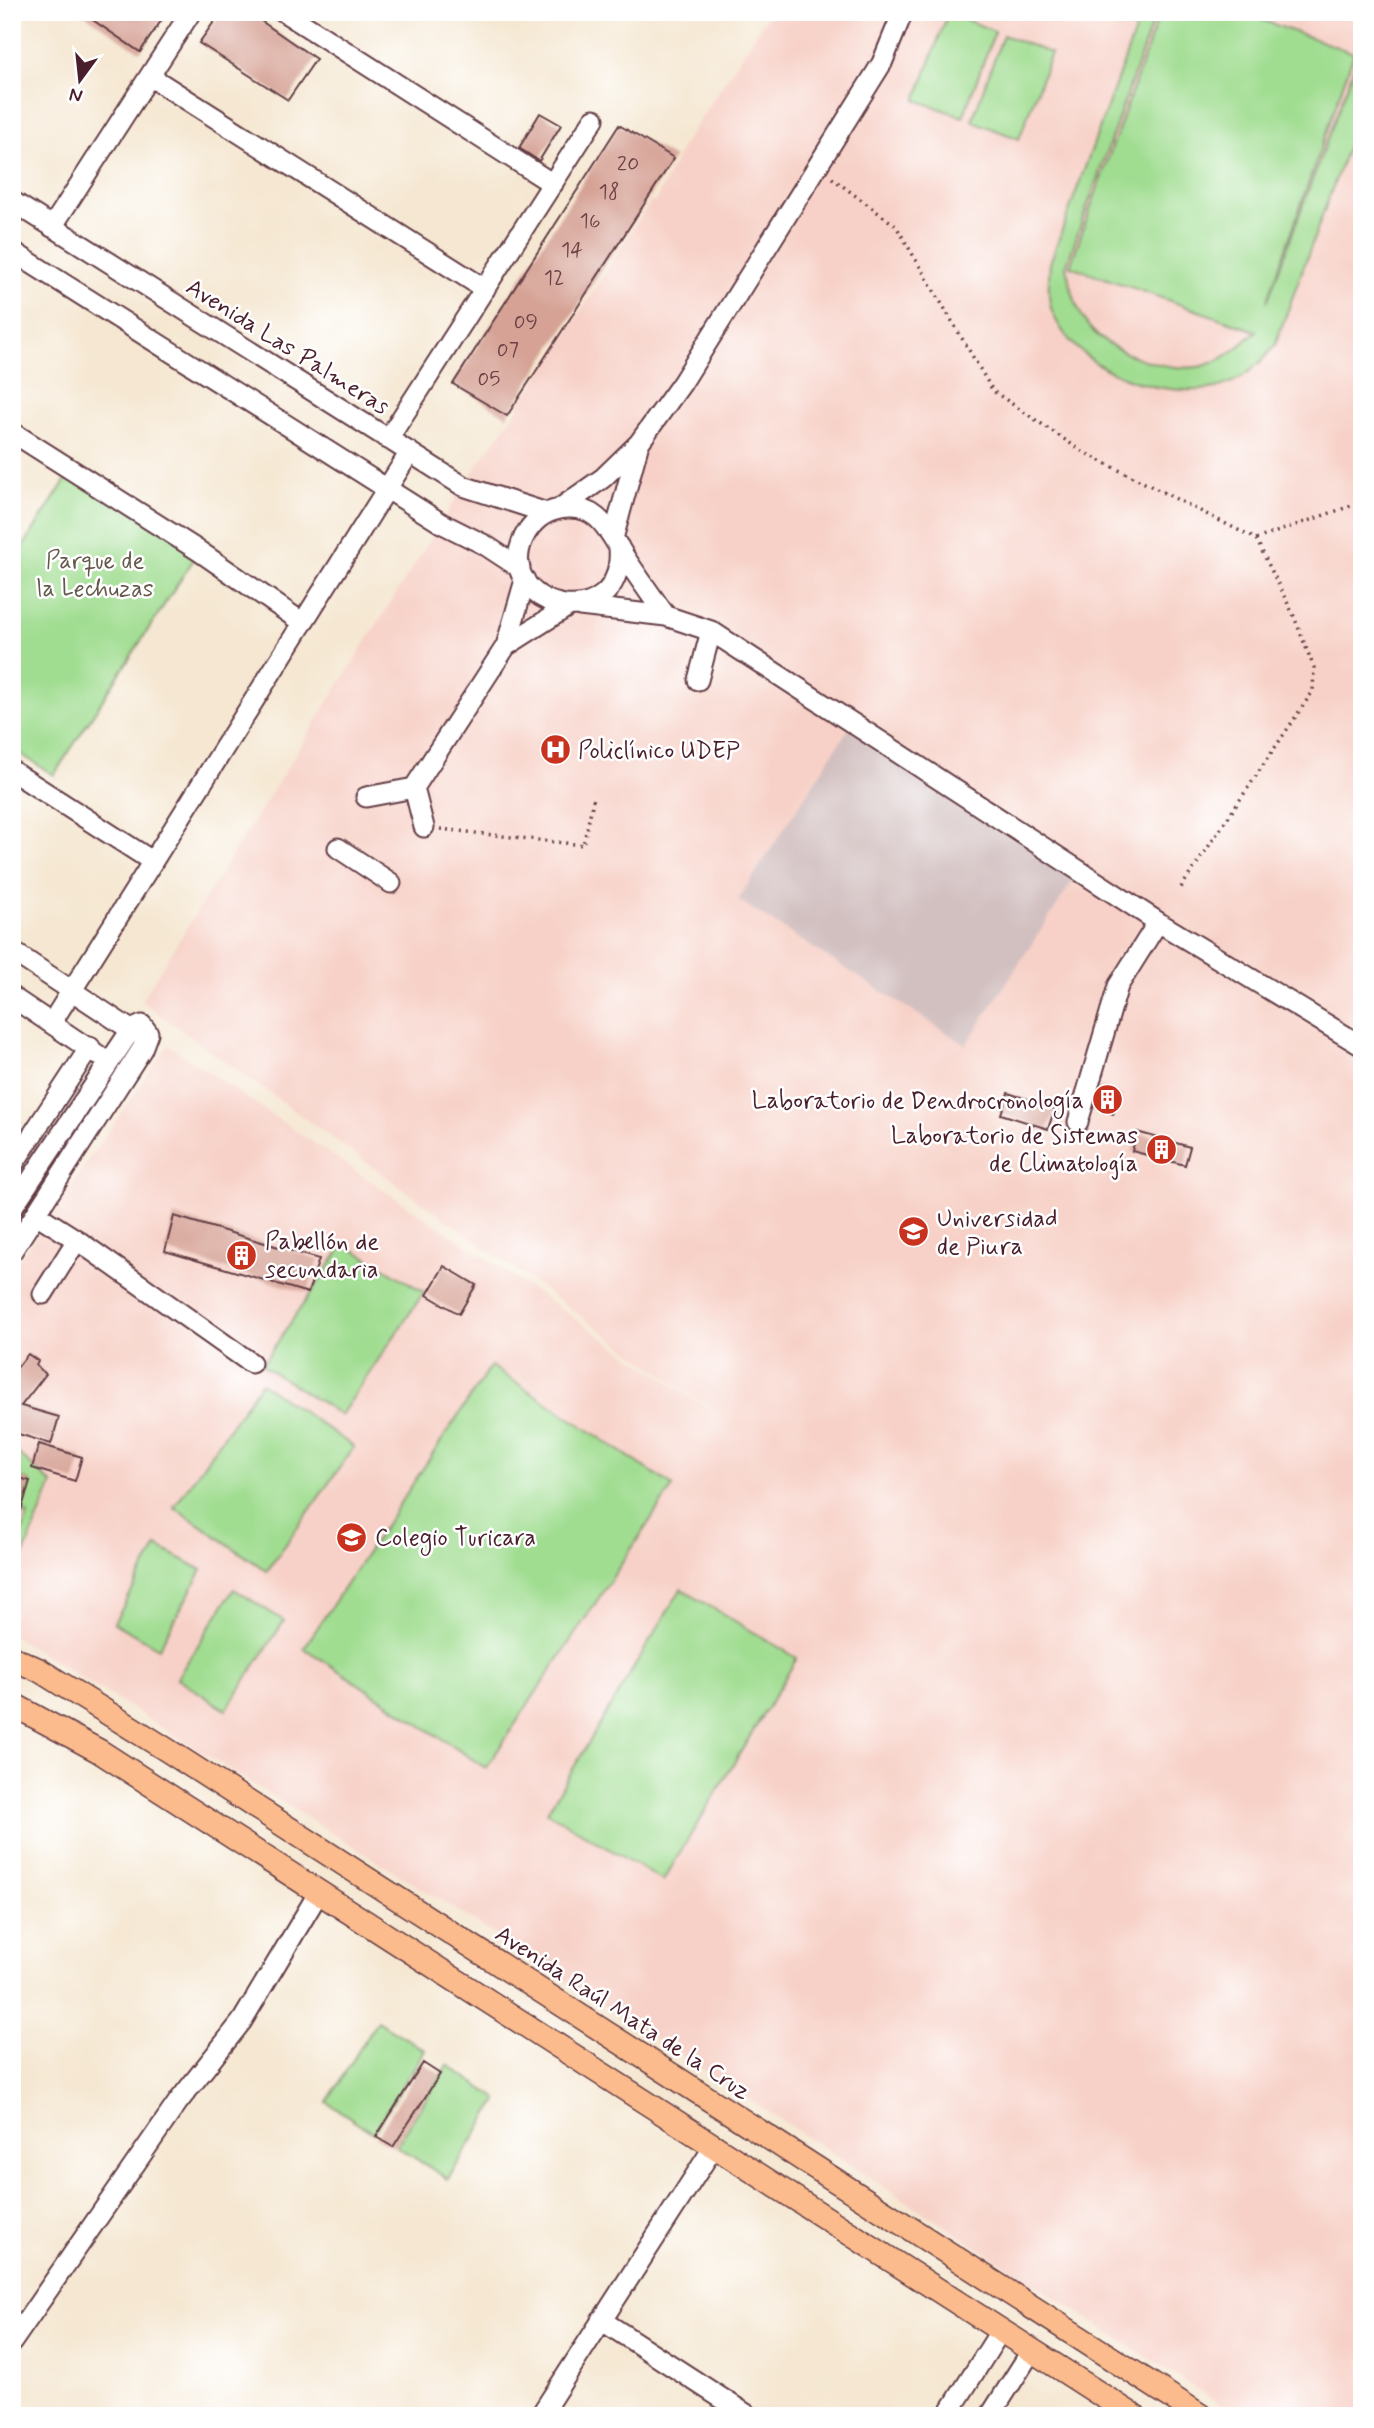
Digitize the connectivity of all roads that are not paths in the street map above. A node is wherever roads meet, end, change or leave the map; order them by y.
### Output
1 (191, 12) edge
2 (284, 12) edge
3 (903, 12) edge
4 (151, 76) junction
5 (594, 119) dead end
6 (552, 184) junction
7 (12, 201) edge
8 (52, 226) junction
9 (12, 251) edge
10 (485, 289) junction
11 (12, 432) edge
12 (388, 439) junction
13 (639, 443) junction
14 (410, 452) junction
15 (387, 489) junction
16 (553, 511) junction
17 (616, 541) junction
18 (522, 574) junction
19 (573, 607) junction
20 (666, 616) junction
21 (303, 622) junction
22 (711, 631) junction
23 (506, 646) junction
24 (698, 680) dead end
25 (12, 771) edge
26 (414, 788) junction
27 (366, 797) dead end
28 (424, 827) road end
29 (338, 848) dead end
30 (152, 862) junction
31 (391, 883) dead end
32 (1158, 922) junction
33 (12, 951) edge
34 (72, 989) junction
35 (12, 997) edge
36 (52, 1022) junction
37 (131, 1030) junction
38 (1362, 1046) edge
39 (90, 1047) junction
40 (108, 1065) junction
41 (1078, 1122) dead end
42 (12, 1166) edge
43 (12, 1208) edge
44 (36, 1214) junction
45 (77, 1240) junction
46 (12, 1251) edge
47 (43, 1294) dead end
48 (251, 1363) dead end
49 (12, 1658) edge
50 (12, 1704) edge
51 (319, 1892) junction
52 (715, 2145) junction
53 (601, 2320) junction
54 (1001, 2330) junction
55 (12, 2342) edge
56 (1032, 2350) junction
57 (540, 2416) edge
58 (749, 2416) edge
59 (947, 2416) edge
60 (990, 2416) edge
61 (1135, 2416) edge
62 (1201, 2416) edge

1 - 4 street
2 - 6 street
3 - 13 street
4 - 8 street
4 - 10 street
5 - 6 street
6 - 10 street
7 - 8 street, Avenida Las Palmeras
8 - 12 street, Avenida Las Palmeras
9 - 15 street
10 - 12 street
11 - 21 street
12 - 14 street, Avenida Las Palmeras
13 - 16 street
13 - 17 street
14 - 15 street
14 - 16 street, Avenida Las Palmeras
15 - 18 street
15 - 21 street
16 - 17 street
16 - 18 street
17 - 19 street
17 - 20 street
18 - 19 street
18 - 23 street
19 - 20 street
19 - 23 street
20 - 22 street
21 - 30 street
22 - 24 street
22 - 32 street
23 - 26 street
25 - 30 street
26 - 27 street
26 - 28 street
29 - 31 street
30 - 34 street
32 - 38 street
32 - 41 street
33 - 34 street
34 - 36 street
34 - 37 street
35 - 36 street
36 - 39 street
37 - 40 street
37 - 44 street
39 - 40 street
39 - 42 street
40 - 43 street
44 - 45 street
44 - 46 street
45 - 47 street
45 - 48 street
49 - 62 main road, Avenida Raúl Mata de la Cruz
50 - 51 main road
51 - 52 main road
51 - 55 street
52 - 53 street
52 - 54 main road
53 - 57 street
53 - 58 street
54 - 56 main road
54 - 59 street
56 - 60 street
56 - 61 main road

